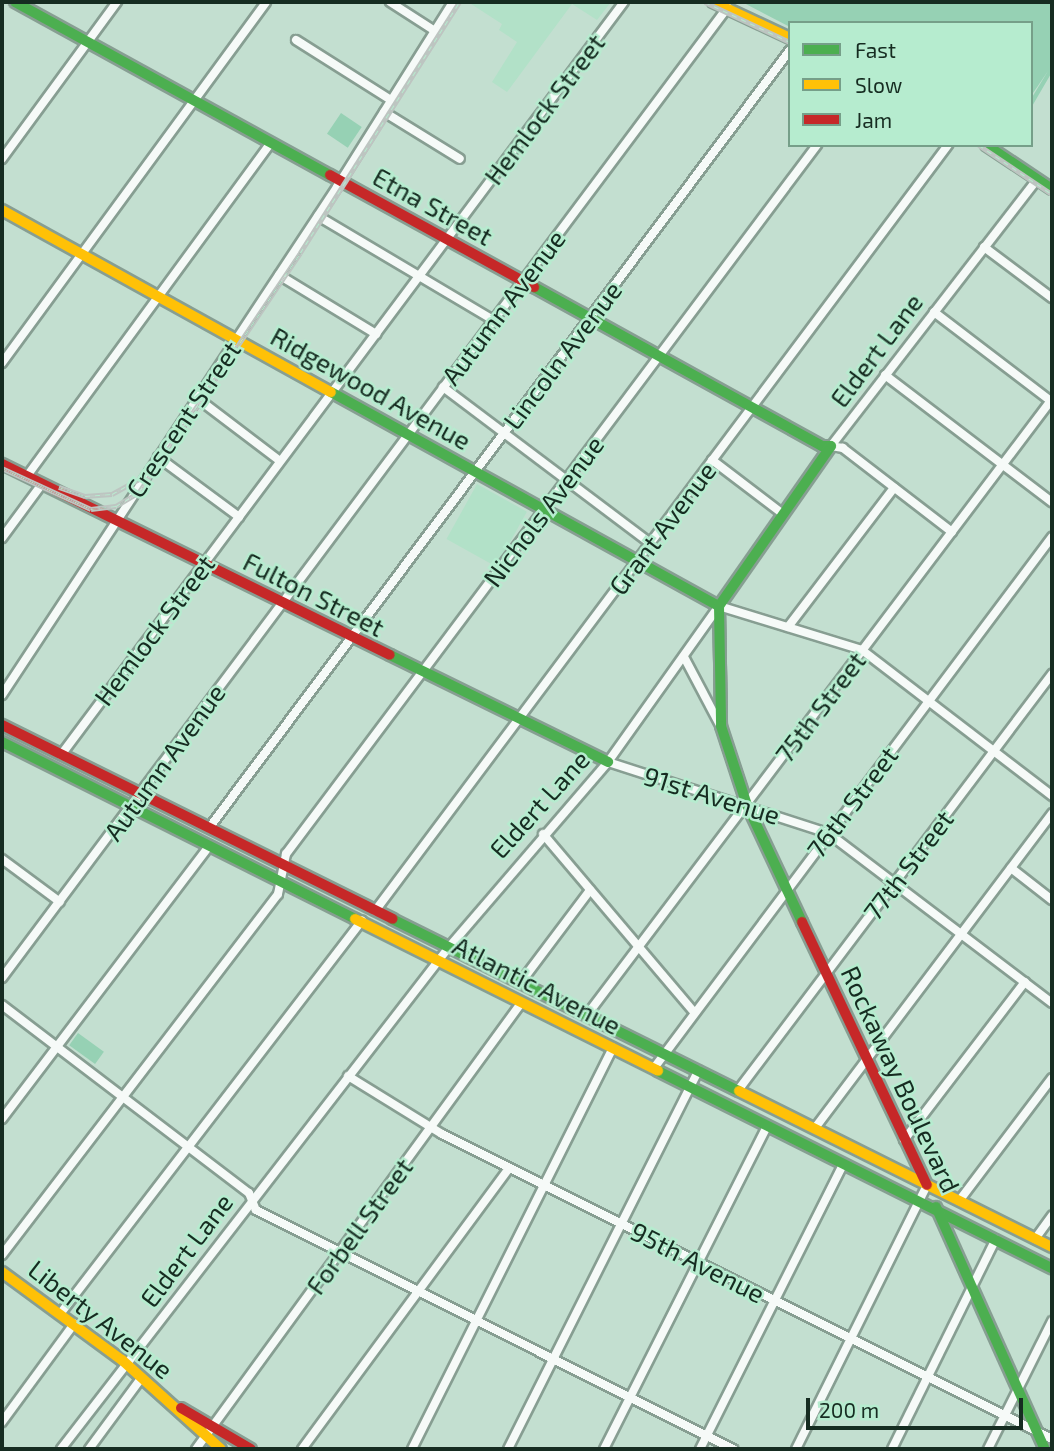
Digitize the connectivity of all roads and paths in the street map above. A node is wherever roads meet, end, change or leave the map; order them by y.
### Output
1 (15, 2) edge
2 (117, 2) edge
3 (266, 2) edge
4 (390, 2) edge
5 (453, 2) edge
6 (624, 2) edge
7 (713, 2) edge
8 (728, 7) junction
9 (435, 31) junction
10 (788, 37) edge
11 (296, 40) dead end
12 (88, 42) junction
13 (788, 53) edge
14 (391, 100) junction
15 (194, 101) junction
16 (384, 112) junction
17 (271, 143) junction
18 (816, 147) edge
19 (947, 147) edge
20 (989, 147) edge
21 (2, 159) edge
22 (460, 159) dead end
23 (1037, 179) junction
24 (341, 181) junction
25 (1052, 189) edge
26 (2, 210) edge
27 (318, 216) junction
28 (446, 239) junction
29 (984, 247) junction
30 (82, 254) junction
31 (279, 275) junction
32 (419, 276) junction
33 (522, 282) junction
34 (159, 296) junction
35 (1052, 298) edge
36 (934, 312) junction
37 (589, 318) junction
38 (493, 320) junction
39 (376, 334) junction
40 (236, 339) junction
41 (659, 357) junction
42 (2, 363) edge
43 (885, 375) junction
44 (443, 387) junction
45 (332, 392) junction
46 (198, 398) junction
47 (1052, 400) edge
48 (752, 408) junction
49 (504, 433) junction
50 (408, 434) junction
51 (831, 446) junction
52 (158, 457) junction
53 (712, 460) junction
54 (280, 461) junction
55 (2, 464) edge
56 (1003, 465) junction
57 (475, 471) junction
58 (27, 476) junction
59 (567, 480) junction
60 (42, 484) junction
61 (894, 488) junction
62 (1052, 502) edge
63 (545, 509) junction
64 (783, 513) junction
65 (239, 517) junction
66 (116, 521) junction
67 (952, 532) junction
68 (1052, 537) edge
69 (2, 538) edge
70 (650, 543) junction
71 (638, 561) junction
72 (203, 564) junction
73 (281, 603) junction
74 (719, 606) junction
75 (788, 627) junction
76 (351, 638) junction
77 (862, 650) junction
78 (684, 657) junction
79 (422, 673) junction
80 (1052, 674) edge
81 (2, 695) edge
82 (928, 701) junction
83 (517, 721) junction
84 (2, 725) edge
85 (721, 726) junction
86 (2, 742) edge
87 (994, 751) junction
88 (61, 755) junction
89 (608, 762) junction
90 (140, 794) junction
91 (1052, 796) edge
92 (747, 805) junction
93 (131, 807) junction
94 (1052, 813) edge
95 (209, 828) junction
96 (828, 833) junction
97 (543, 834) junction
98 (209, 846) junction
99 (2, 859) edge
100 (283, 867) junction
101 (1011, 869) junction
102 (281, 882) junction
103 (894, 883) junction
104 (787, 887) junction
105 (590, 890) junction
106 (1052, 900) edge
107 (60, 902) junction
108 (375, 911) junction
109 (362, 921) junction
110 (961, 934) junction
111 (638, 946) junction
112 (449, 947) junction
113 (439, 960) junction
114 (2, 961) edge
115 (10, 968) junction
116 (827, 972) junction
117 (2, 978) edge
118 (521, 982) junction
119 (1025, 982) junction
120 (523, 1002) junction
121 (1052, 1003) edge
122 (2, 1005) edge
123 (693, 1011) junction
124 (587, 1015) junction
125 (56, 1046) junction
126 (613, 1048) junction
127 (663, 1053) junction
128 (867, 1058) junction
129 (654, 1068) junction
130 (699, 1070) junction
131 (348, 1076) junction
132 (1052, 1078) edge
133 (690, 1086) junction
134 (739, 1089) junction
135 (122, 1097) junction
136 (2, 1118) edge
137 (766, 1126) junction
138 (431, 1128) junction
139 (815, 1128) junction
140 (904, 1140) junction
141 (188, 1147) junction
142 (843, 1165) junction
143 (509, 1168) junction
144 (543, 1185) junction
145 (927, 1185) junction
146 (252, 1201) junction
147 (919, 1201) junction
148 (959, 1201) junction
149 (937, 1210) junction
150 (1052, 1216) edge
151 (621, 1224) junction
152 (996, 1238) junction
153 (1035, 1239) junction
154 (1052, 1247) edge
155 (339, 1253) junction
156 (2, 1255) edge
157 (697, 1262) junction
158 (1052, 1268) edge
159 (3, 1274) edge
160 (971, 1289) junction
161 (418, 1292) junction
162 (774, 1300) junction
163 (60, 1314) junction
164 (476, 1321) junction
165 (1052, 1321) edge
166 (74, 1324) junction
167 (851, 1339) junction
168 (553, 1360) junction
169 (128, 1364) junction
170 (142, 1377) junction
171 (928, 1377) junction
172 (1018, 1390) junction
173 (630, 1398) junction
174 (1005, 1415) junction
175 (2, 1422) edge
176 (209, 1431) junction
177 (1037, 1432) junction
178 (707, 1436) junction
179 (1052, 1439) edge
180 (242, 1440) junction
181 (61, 1449) edge
182 (89, 1449) edge
183 (196, 1449) edge
184 (221, 1449) edge
185 (251, 1449) edge
186 (259, 1449) edge
187 (302, 1449) edge
188 (412, 1449) edge
189 (508, 1449) edge
190 (604, 1449) edge
191 (700, 1449) edge
192 (733, 1449) edge
193 (796, 1449) edge
194 (892, 1449) edge
195 (988, 1449) edge
196 (1045, 1449) edge

1 - 12 main road, Etna Street
2 - 12 street
3 - 15 street
4 - 9 street
5 - 9 street, Crescent Street
6 - 28 street, Hemlock Street
7 - 8 main road
8 - 10 main road
8 - 33 street, Autumn Avenue
9 - 14 street, Crescent Street
11 - 14 street
12 - 15 main road, Etna Street
12 - 21 street
13 - 37 street, Lincoln Avenue
14 - 16 street, Crescent Street
15 - 17 main road, Etna Street
15 - 30 street
16 - 22 street
16 - 24 street, Crescent Street
17 - 24 main road, Etna Street
17 - 34 street
18 - 41 street, Nichols Avenue
19 - 48 street, Grant Avenue
20 - 23 main road
23 - 25 main road
23 - 29 street, Eldert Lane
24 - 27 street, Crescent Street
24 - 28 main road, Etna Street
26 - 30 main road, Ridgewood Avenue
27 - 31 street, Crescent Street
27 - 32 street
28 - 32 street, Hemlock Street
28 - 33 main road, Etna Street
29 - 35 street
29 - 36 street, Eldert Lane
30 - 34 main road, Ridgewood Avenue
30 - 42 street
31 - 39 street
31 - 40 street, Crescent Street
32 - 38 street
32 - 39 street, Hemlock Street
33 - 37 main road, Etna Street
33 - 38 street, Autumn Avenue
34 - 40 main road, Ridgewood Avenue
34 - 58 street
36 - 43 street, Eldert Lane
36 - 47 street
37 - 41 main road, Etna Street
37 - 49 street, Lincoln Avenue
38 - 44 street, Autumn Avenue
39 - 45 street, Hemlock Street
40 - 45 main road, Ridgewood Avenue
40 - 46 street, Crescent Street
41 - 48 main road, Etna Street
41 - 59 street, Nichols Avenue
43 - 51 street, Eldert Lane
43 - 56 street
44 - 49 street
44 - 50 street, Autumn Avenue
45 - 50 main road, Ridgewood Avenue
45 - 54 street, Hemlock Street
46 - 52 street, Crescent Street
46 - 54 street
47 - 56 street, 75th Street
48 - 51 main road, Etna Street
48 - 53 street, Grant Avenue
49 - 57 street, Lincoln Avenue
49 - 59 street
50 - 57 main road, Ridgewood Avenue
50 - 73 street, Autumn Avenue
51 - 61 street
51 - 64 main road, Eldert Lane
52 - 65 street
52 - 66 street, Crescent Street
53 - 64 street
53 - 70 street, Grant Avenue
54 - 65 street, Hemlock Street
55 - 58 main road, Fulton Street
56 - 62 street
56 - 67 street, 75th Street
57 - 63 main road, Ridgewood Avenue
57 - 76 street, Lincoln Avenue
58 - 60 main road, Fulton Street
59 - 63 street, Nichols Avenue
59 - 70 street
60 - 66 main road, Fulton Street
60 - 69 street
61 - 67 street
61 - 75 street
63 - 71 main road, Ridgewood Avenue
63 - 79 street, Nichols Avenue
64 - 74 main road, Eldert Lane
65 - 72 street, Hemlock Street
66 - 72 main road, Fulton Street
66 - 81 street, Crescent Street
67 - 77 street, 75th Street
68 - 82 street, 76th Street
70 - 71 street, Grant Avenue
71 - 74 main road, Ridgewood Avenue
71 - 83 street, Grant Avenue
72 - 73 main road, Fulton Street
72 - 88 street, Hemlock Street
73 - 76 main road, Fulton Street
73 - 90 street, Autumn Avenue
74 - 75 street
74 - 78 street, Eldert Lane
74 - 85 main road, Rockaway Boulevard
75 - 77 street
76 - 79 main road, Fulton Street
76 - 95 street, Lincoln Avenue
77 - 82 street
77 - 92 street, 75th Street
78 - 85 street, Rockaway Boulevard
78 - 89 street, Eldert Lane
79 - 83 main road, Fulton Street
79 - 100 street, Nichols Avenue
80 - 87 street, 77th Street
82 - 87 street
82 - 96 street, 76th Street
83 - 89 main road, Fulton Street
83 - 108 street, Grant Avenue
84 - 88 main road, Atlantic Avenue
85 - 92 main road, Rockaway Boulevard
86 - 93 main road, Atlantic Avenue
87 - 91 street
87 - 103 street, 77th Street
88 - 90 main road, Atlantic Avenue
89 - 92 street, 91st Avenue
89 - 97 street, Eldert Lane
90 - 93 street, Autumn Avenue
90 - 95 main road, Atlantic Avenue
92 - 96 street, 91st Avenue
92 - 104 main road, Rockaway Boulevard
92 - 111 street, 75th Street
93 - 98 main road, Atlantic Avenue
93 - 107 street, Autumn Avenue
94 - 101 street
95 - 100 main road, Atlantic Avenue
96 - 103 street, 91st Avenue
96 - 104 street, 76th Street
97 - 105 street
97 - 112 street, Eldert Lane
98 - 102 main road, Atlantic Avenue
98 - 125 street
99 - 107 street
100 - 102 street, Nichols Avenue
100 - 108 main road, Atlantic Avenue
101 - 106 street
101 - 110 street
102 - 109 main road, Atlantic Avenue
102 - 135 street
103 - 110 street, 91st Avenue
103 - 116 street, 77th Street
104 - 116 main road, Rockaway Boulevard
104 - 123 street, 76th Street
105 - 111 street
105 - 118 street
107 - 115 street, Autumn Avenue
108 - 112 main road, Atlantic Avenue
109 - 113 main road, Atlantic Avenue
109 - 141 street
110 - 119 street, 91st Avenue
110 - 128 street
111 - 123 street
111 - 124 street, 75th Street
112 - 113 street, Eldert Lane
112 - 118 main road, Atlantic Avenue
113 - 120 main road, Atlantic Avenue
113 - 131 street, Eldert Lane
114 - 115 street
115 - 117 street, Autumn Avenue
116 - 128 main road, Rockaway Boulevard
116 - 134 street, 77th Street
118 - 124 main road, Atlantic Avenue
119 - 121 street, 91st Avenue
119 - 140 street
120 - 126 main road, Atlantic Avenue
120 - 138 street, Forbell Street
122 - 125 street
123 - 127 street, 76th Street
124 - 127 main road, Atlantic Avenue
125 - 135 street
125 - 136 street
126 - 129 main road, Atlantic Avenue
126 - 144 street
127 - 129 street, 76th Street
127 - 130 main road, Atlantic Avenue
128 - 139 street
128 - 140 main road, Rockaway Boulevard
129 - 133 main road, Atlantic Avenue
130 - 133 street
130 - 134 main road, Atlantic Avenue
131 - 138 street, 95th Avenue
131 - 146 street, Eldert Lane
132 - 148 street
133 - 137 main road, Atlantic Avenue
133 - 151 street
134 - 139 main road, Atlantic Avenue
135 - 141 street
135 - 156 street
137 - 142 main road, Atlantic Avenue
137 - 157 street
138 - 143 street, 95th Avenue
138 - 155 street, Forbell Street
139 - 145 main road, Atlantic Avenue
140 - 145 main road, Rockaway Boulevard
141 - 146 street
141 - 163 street
142 - 147 main road, Atlantic Avenue
142 - 162 street
143 - 144 street, 95th Avenue
143 - 161 street
144 - 151 street, 95th Avenue
144 - 164 street
145 - 147 street
145 - 148 main road, Atlantic Avenue
145 - 149 main road, Rockaway Boulevard
146 - 155 street
146 - 169 street, Eldert Lane
147 - 149 main road, Atlantic Avenue
147 - 167 street
148 - 153 main road, Atlantic Avenue
149 - 152 main road, Atlantic Avenue
149 - 160 main road, Rockaway Boulevard
150 - 153 street
151 - 157 street, 95th Avenue
151 - 168 street
152 - 158 main road, Atlantic Avenue
152 - 160 street
153 - 154 main road, Atlantic Avenue
155 - 161 street
155 - 176 street, Forbell Street
157 - 162 street, 95th Avenue
157 - 173 street
159 - 163 main road, Liberty Avenue
160 - 171 street
160 - 172 main road, Rockaway Boulevard
161 - 164 street
161 - 187 street
162 - 167 street, 95th Avenue
162 - 178 street
163 - 166 main road, Liberty Avenue
164 - 168 street
164 - 188 street
165 - 172 street
166 - 169 main road, Liberty Avenue
166 - 175 street
167 - 171 street, 95th Avenue
167 - 193 street
168 - 173 street
168 - 189 street
169 - 170 main road, Liberty Avenue
169 - 181 street, Eldert Lane
170 - 176 main road, Liberty Avenue
170 - 182 street
171 - 174 street, 95th Avenue
171 - 194 street
172 - 174 street
172 - 177 main road, Rockaway Boulevard
173 - 178 street
173 - 190 street
174 - 177 street, 95th Avenue
174 - 195 street
176 - 180 main road
176 - 183 street, Forbell Street
176 - 184 main road, Liberty Avenue
177 - 179 street, 95th Avenue
177 - 196 main road, Rockaway Boulevard
178 - 191 street
178 - 192 street
180 - 185 main road
180 - 186 street

